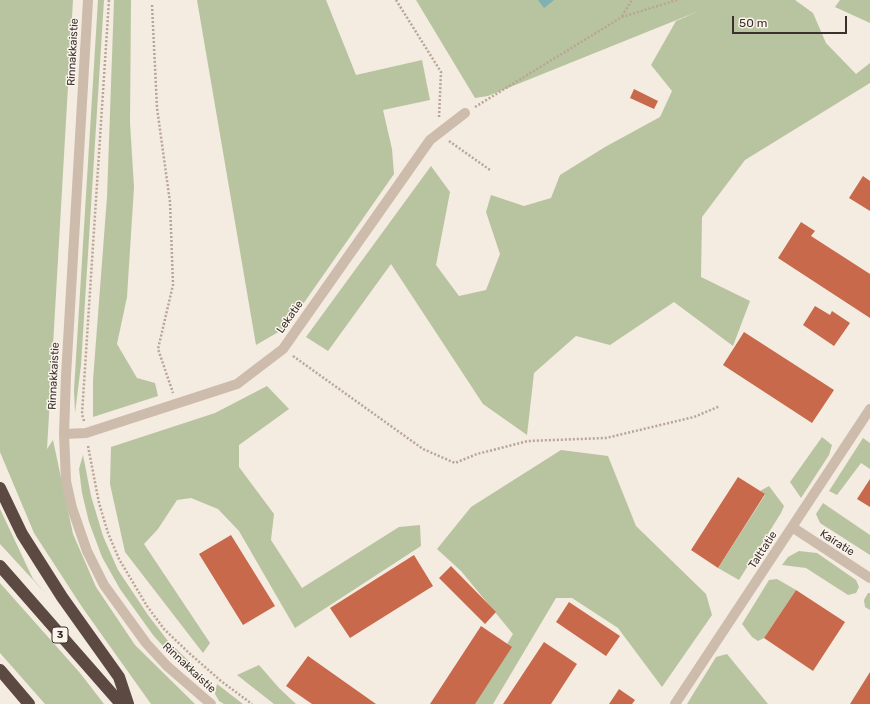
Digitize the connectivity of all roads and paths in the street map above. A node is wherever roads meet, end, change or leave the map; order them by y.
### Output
1 (88, 0) edge
2 (109, 0) edge
3 (396, 0) edge
4 (632, 0) edge
5 (677, 0) edge
6 (152, 5) dead end
7 (622, 17) junction
8 (465, 113) joint
9 (438, 133) junction
10 (490, 170) dead end
11 (283, 349) junction
12 (177, 405) junction
13 (720, 406) dead end
14 (870, 409) edge
15 (86, 433) junction
16 (64, 434) junction
17 (0, 488) edge
18 (792, 527) junction
19 (0, 566) edge
20 (870, 578) edge
21 (0, 670) edge
22 (29, 704) edge
23 (121, 704) edge
24 (128, 704) edge
25 (211, 704) edge
26 (252, 704) edge
27 (675, 704) edge

1 - 16 street, Rinnakkaistie
2 - 15 path
3 - 9 path
4 - 7 path
5 - 7 path
6 - 12 path
7 - 8 path
8 - 9 street, Lekatie
9 - 10 path
9 - 11 street, Lekatie
11 - 12 street, Lekatie
11 - 13 path
12 - 15 street, Lekatie
14 - 18 street, Talttatie
15 - 16 street, Lekatie
15 - 26 path
16 - 25 street, Rinnakkaistie
17 - 24 highway
18 - 20 street, Kairatie
18 - 27 street, Talttatie
19 - 23 highway, 3
21 - 22 highway

